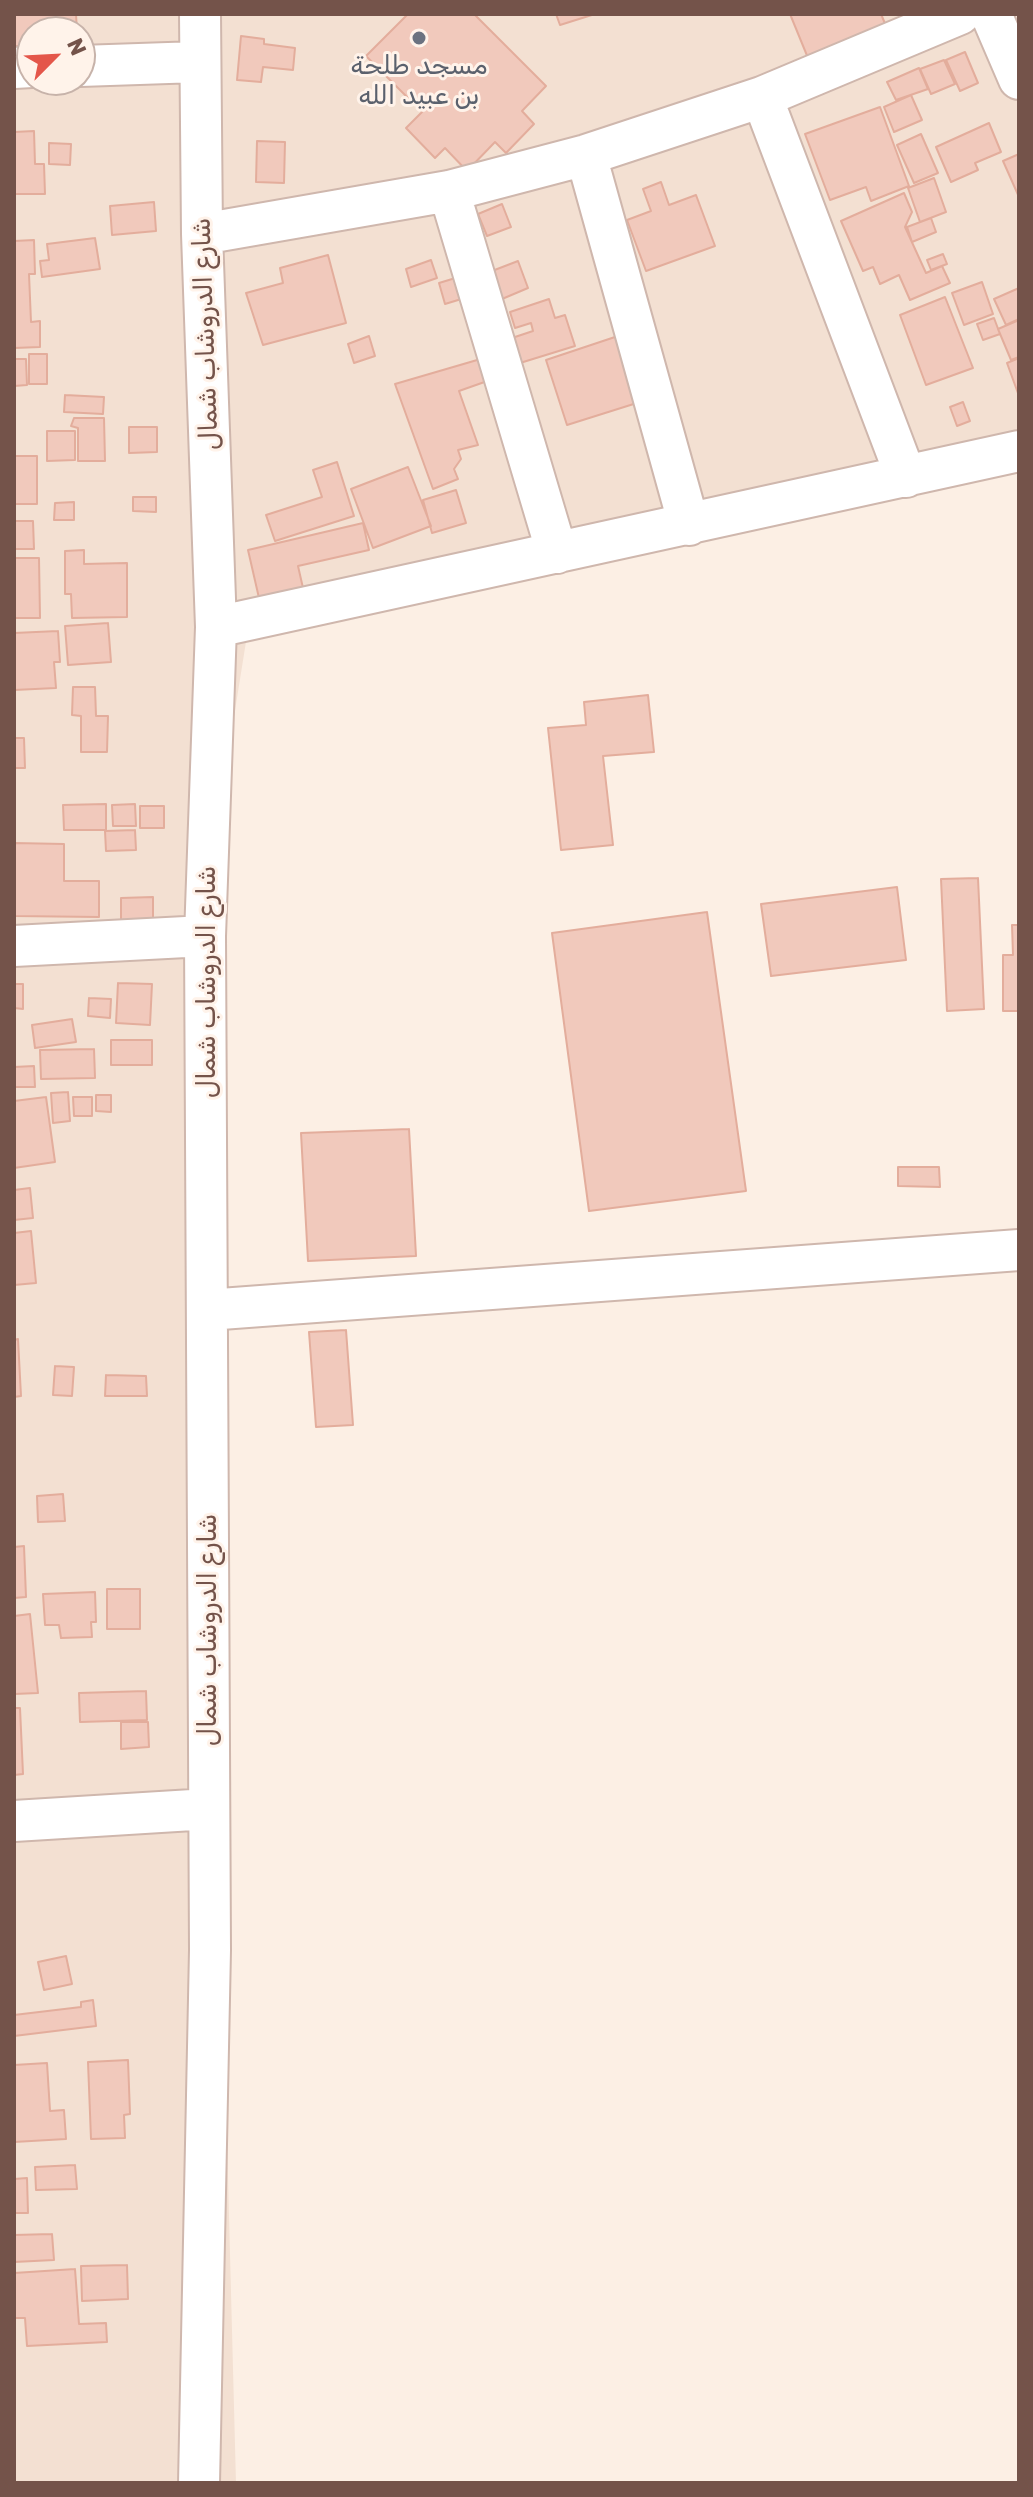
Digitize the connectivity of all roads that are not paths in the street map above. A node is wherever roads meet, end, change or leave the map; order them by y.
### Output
1 (200, 14) edge
2 (960, 14) edge
3 (991, 14) edge
4 (198, 62) junction
5 (96, 65) edge
6 (1019, 79) edge
7 (762, 97) junction
8 (586, 155) junction
9 (449, 191) junction
10 (202, 234) junction
11 (1019, 451) edge
12 (906, 477) junction
13 (689, 525) junction
14 (557, 553) junction
15 (216, 627) junction
16 (205, 936) junction
17 (14, 946) edge
18 (1019, 1250) edge
19 (207, 1310) junction
20 (209, 1809) junction
21 (14, 1821) edge
22 (199, 2483) edge

1 - 4 street, شارع الدروشاب شمال
2 - 7 street
3 - 6 street
4 - 5 street
4 - 10 street, شارع الدروشاب شمال
7 - 8 street
7 - 12 street
8 - 9 street
8 - 13 street
9 - 10 street
9 - 14 street
10 - 15 street, شارع الدروشاب شمال
11 - 12 street
12 - 13 street
13 - 14 street
14 - 15 street
15 - 16 street, شارع الدروشاب شمال
16 - 17 street
16 - 19 street, شارع الدروشاب شمال
18 - 19 street
19 - 20 street, شارع الدروشاب شمال
20 - 21 street
20 - 22 street, شارع الدروشاب شمال

